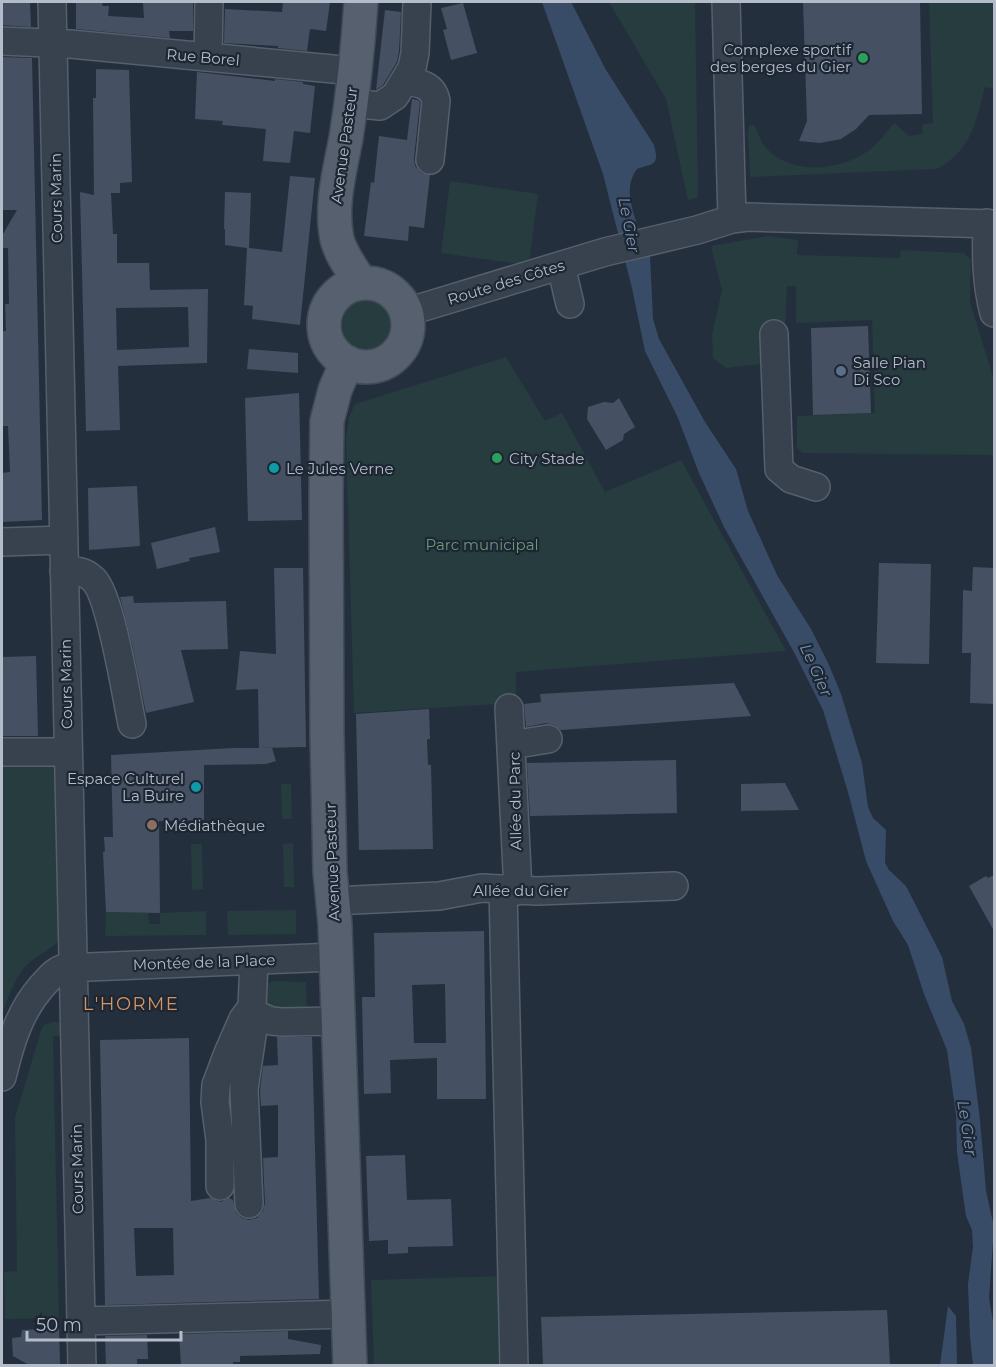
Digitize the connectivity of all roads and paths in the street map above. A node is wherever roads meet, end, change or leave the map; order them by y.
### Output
1 (52, 2) edge
2 (209, 2) edge
3 (361, 2) edge
4 (417, 2) edge
5 (726, 2) edge
6 (2, 41) edge
7 (52, 44) junction
8 (208, 57) junction
9 (405, 81) junction
10 (352, 87) junction
11 (430, 160) dead end
12 (732, 219) junction
13 (991, 224) edge
14 (561, 266) junction
15 (361, 283) junction
16 (570, 303) dead end
17 (407, 312) junction
18 (994, 314) edge
19 (774, 334) dead end
20 (347, 362) junction
21 (816, 487) dead end
22 (64, 540) junction
23 (2, 542) edge
24 (64, 571) junction
25 (509, 708) dead end
26 (132, 724) dead end
27 (548, 739) dead end
28 (511, 746) junction
29 (2, 752) edge
30 (67, 752) junction
31 (674, 886) dead end
32 (510, 890) junction
33 (333, 901) junction
34 (335, 957) junction
35 (254, 961) junction
36 (72, 967) junction
37 (253, 1010) junction
38 (338, 1021) junction
39 (2, 1077) edge
40 (220, 1185) dead end
41 (249, 1204) dead end
42 (349, 1314) junction
43 (81, 1321) junction
44 (82, 1365) edge
45 (350, 1365) edge
46 (514, 1365) edge

1 - 7 street, Cours Marin
2 - 8 street
3 - 10 main road, Avenue Pasteur
4 - 9 street
5 - 12 street
6 - 7 street, Rue Borel
7 - 8 street, Rue Borel
7 - 22 street, Cours Marin
8 - 10 street, Rue Borel
9 - 10 street, Rue Borel
9 - 11 street
10 - 15 main road, Avenue Pasteur
12 - 13 street, Route des Côtes
12 - 14 street, Route des Côtes
13 - 18 street
14 - 16 street
14 - 17 street, Route des Côtes
15 - 17 main road
15 - 20 main road
17 - 20 main road
19 - 21 street
20 - 33 main road, Avenue Pasteur
22 - 23 street
22 - 24 street, Cours Marin
24 - 26 street
24 - 30 street, Cours Marin
25 - 28 street
27 - 28 street, Allée du Parc
28 - 32 street, Allée du Parc
29 - 30 street
30 - 36 street, Cours Marin
31 - 32 street, Allée du Gier
32 - 33 street, Allée du Gier
32 - 46 street, Allée du Parc
33 - 34 main road, Avenue Pasteur
34 - 35 street, Montée de la Place
34 - 38 main road, Avenue Pasteur
35 - 36 street, Montée de la Place
35 - 37 street
36 - 39 street
36 - 43 street, Cours Marin
37 - 38 street
37 - 40 street
37 - 41 street
38 - 42 main road, Avenue Pasteur
42 - 43 street
42 - 45 main road, Avenue Pasteur
43 - 44 street, Cours Marin

